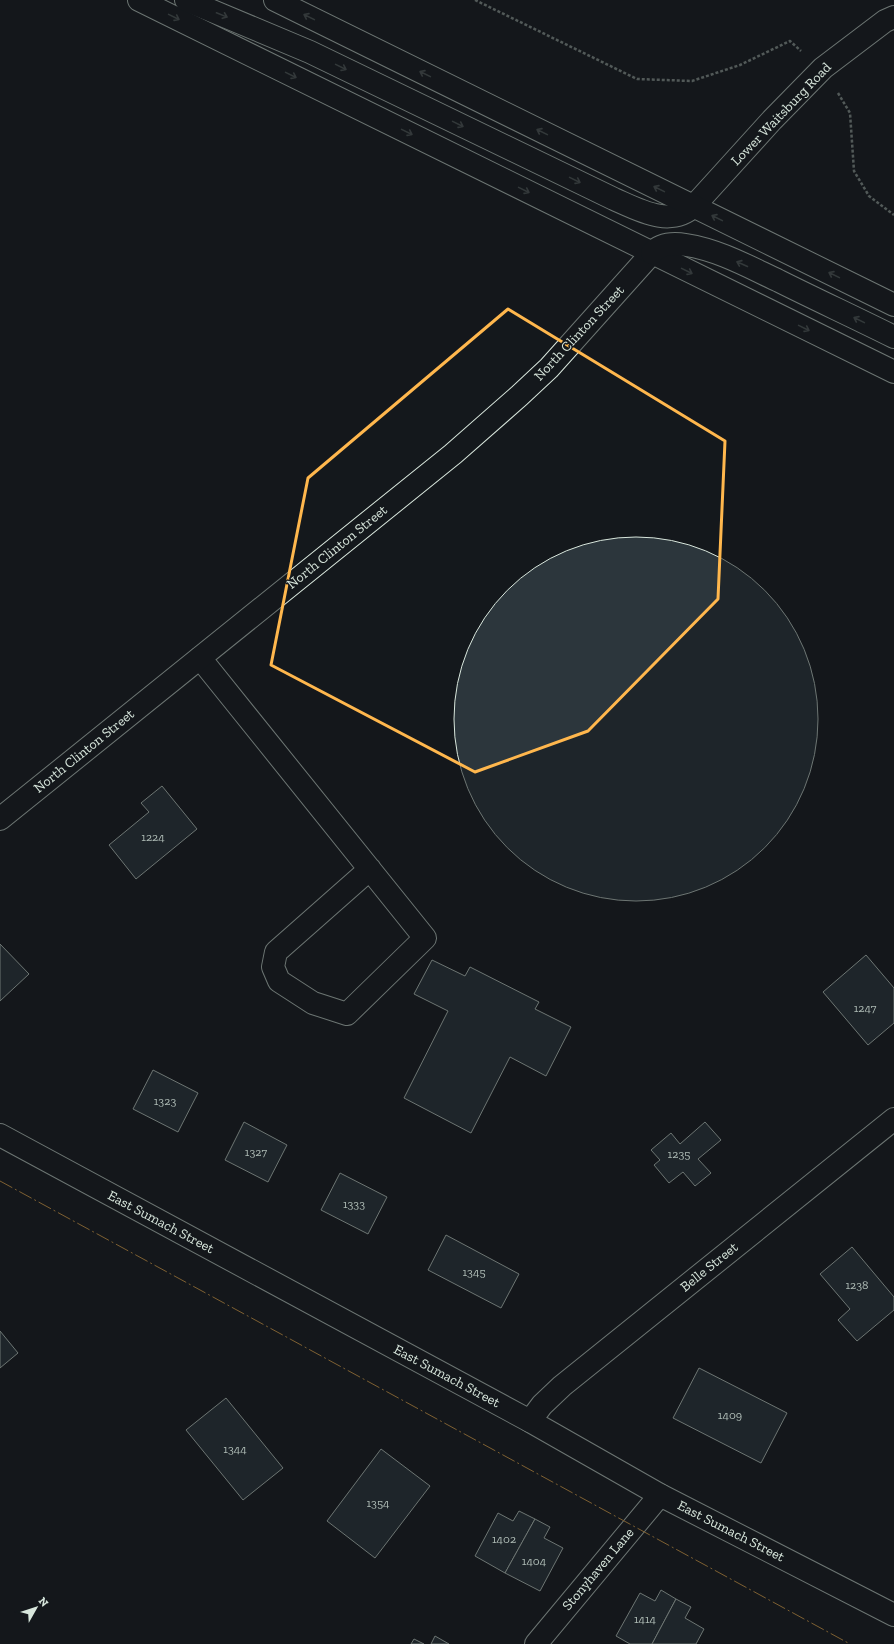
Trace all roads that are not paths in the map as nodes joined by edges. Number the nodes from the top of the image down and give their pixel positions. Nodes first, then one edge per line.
1 (139, 0) edge
2 (186, 0) edge
3 (275, 0) edge
4 (891, 24) edge
5 (694, 206) junction
6 (652, 254) junction
7 (894, 305) edge
8 (894, 337) edge
9 (894, 372) edge
10 (200, 658) junction
11 (0, 819) edge
12 (370, 869) junction
13 (894, 1119) edge
14 (0, 1136) edge
15 (530, 1421) junction
16 (660, 1495) junction
17 (894, 1615) edge
18 (536, 1644) edge

1 -> 6 main road
2 -> 5 main road
5 -> 3 main road
4 - 5 main road, Lower Waitsburg Road
7 -> 5 main road
8 -> 6 main road, North Clinton Street
6 -> 9 main road
6 - 10 main road, North Clinton Street
10 - 11 main road, North Clinton Street
10 - 12 main road
12 - 12 main road
13 - 15 main road, Belle Street
14 - 15 main road, East Sumach Street
15 - 16 main road, East Sumach Street
16 - 17 main road, East Sumach Street
16 - 18 main road, Stonyhaven Lane

